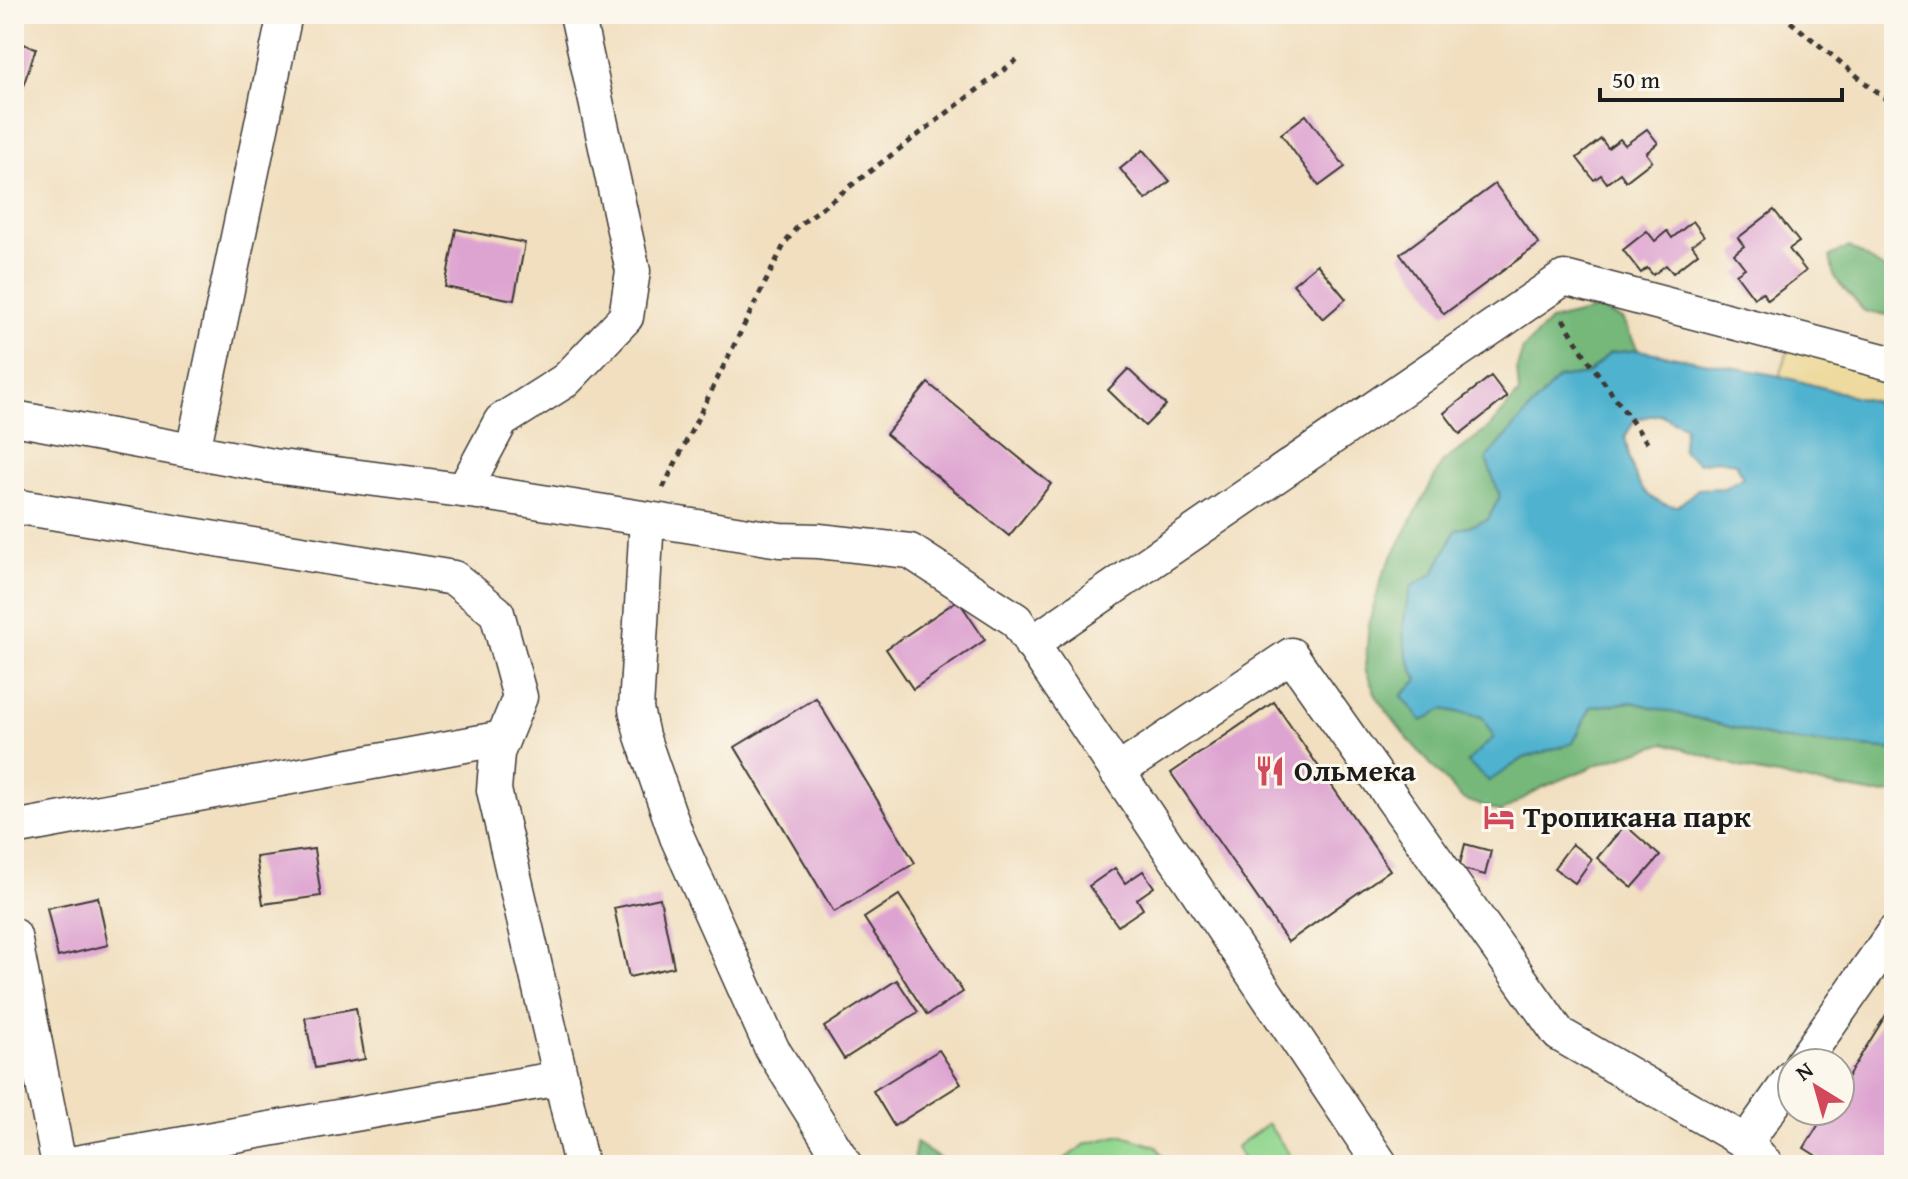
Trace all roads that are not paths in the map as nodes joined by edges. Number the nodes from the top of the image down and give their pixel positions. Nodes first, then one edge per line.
1 (285, 14) edge
2 (577, 14) edge
3 (1894, 364) edge
4 (14, 418) edge
5 (193, 451) junction
6 (464, 490) junction
7 (14, 506) edge
8 (647, 519) junction
9 (1031, 644) junction
10 (503, 738) junction
11 (1117, 772) junction
12 (14, 828) edge
13 (1894, 932) edge
14 (14, 936) edge
15 (1813, 1047) edge
16 (561, 1078) junction
17 (1776, 1111) edge
18 (1756, 1153) edge
19 (61, 1165) edge
20 (581, 1165) edge
21 (845, 1165) edge
22 (1381, 1165) edge

1 - 5 street
2 - 6 street
3 - 9 street
4 - 5 street
5 - 6 street
6 - 8 street
7 - 10 street
8 - 9 street
8 - 21 street
9 - 11 street
10 - 12 street
10 - 16 street
11 - 18 street
11 - 22 street
13 - 15 street
14 - 19 street
16 - 19 street
16 - 20 street
17 - 18 street

